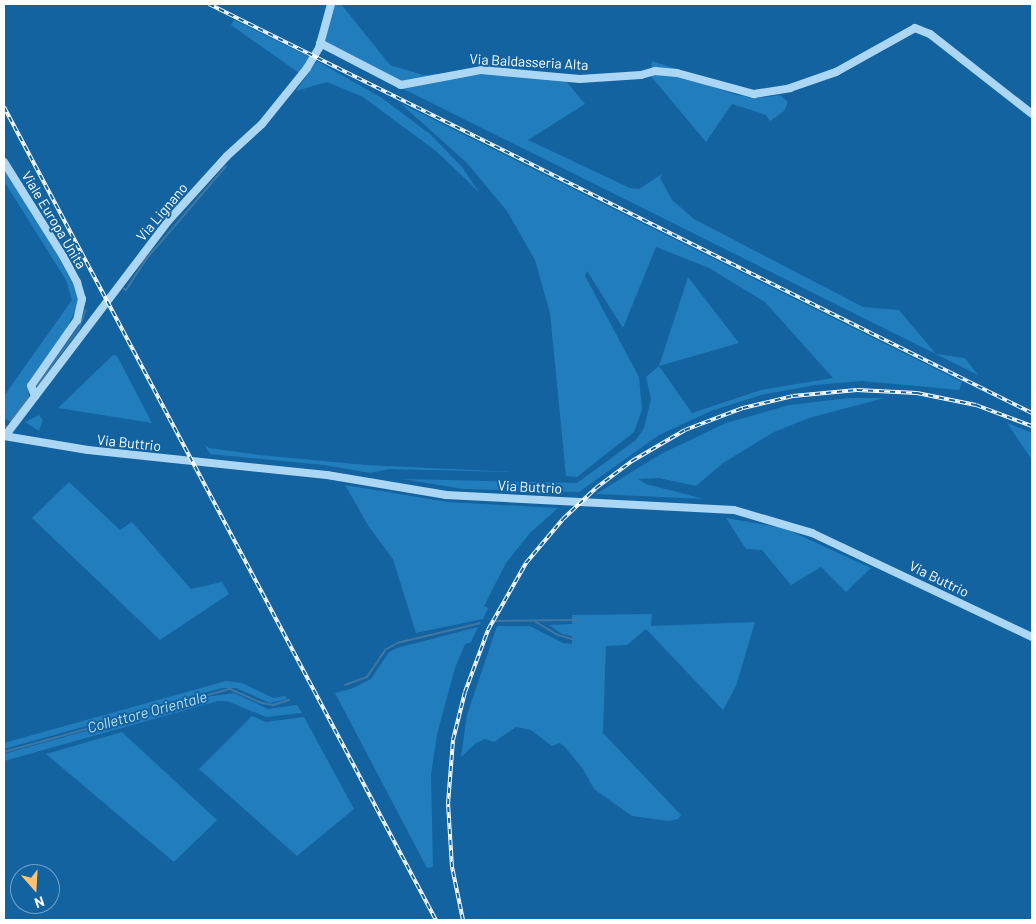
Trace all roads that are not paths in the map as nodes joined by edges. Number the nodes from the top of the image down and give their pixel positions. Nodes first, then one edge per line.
1 (331, 4) edge
2 (320, 43) junction
3 (1032, 114) edge
4 (4, 162) edge
5 (35, 396) junction
6 (4, 436) edge
7 (1032, 637) edge

1 - 2 street, Via Lignano
2 - 3 street, Via Baldasseria Alta
2 - 5 street, Via Lignano
4 - 5 street, Viale Europa Unita
5 - 6 street, Via Lignano
6 - 7 street, Via Buttrio

